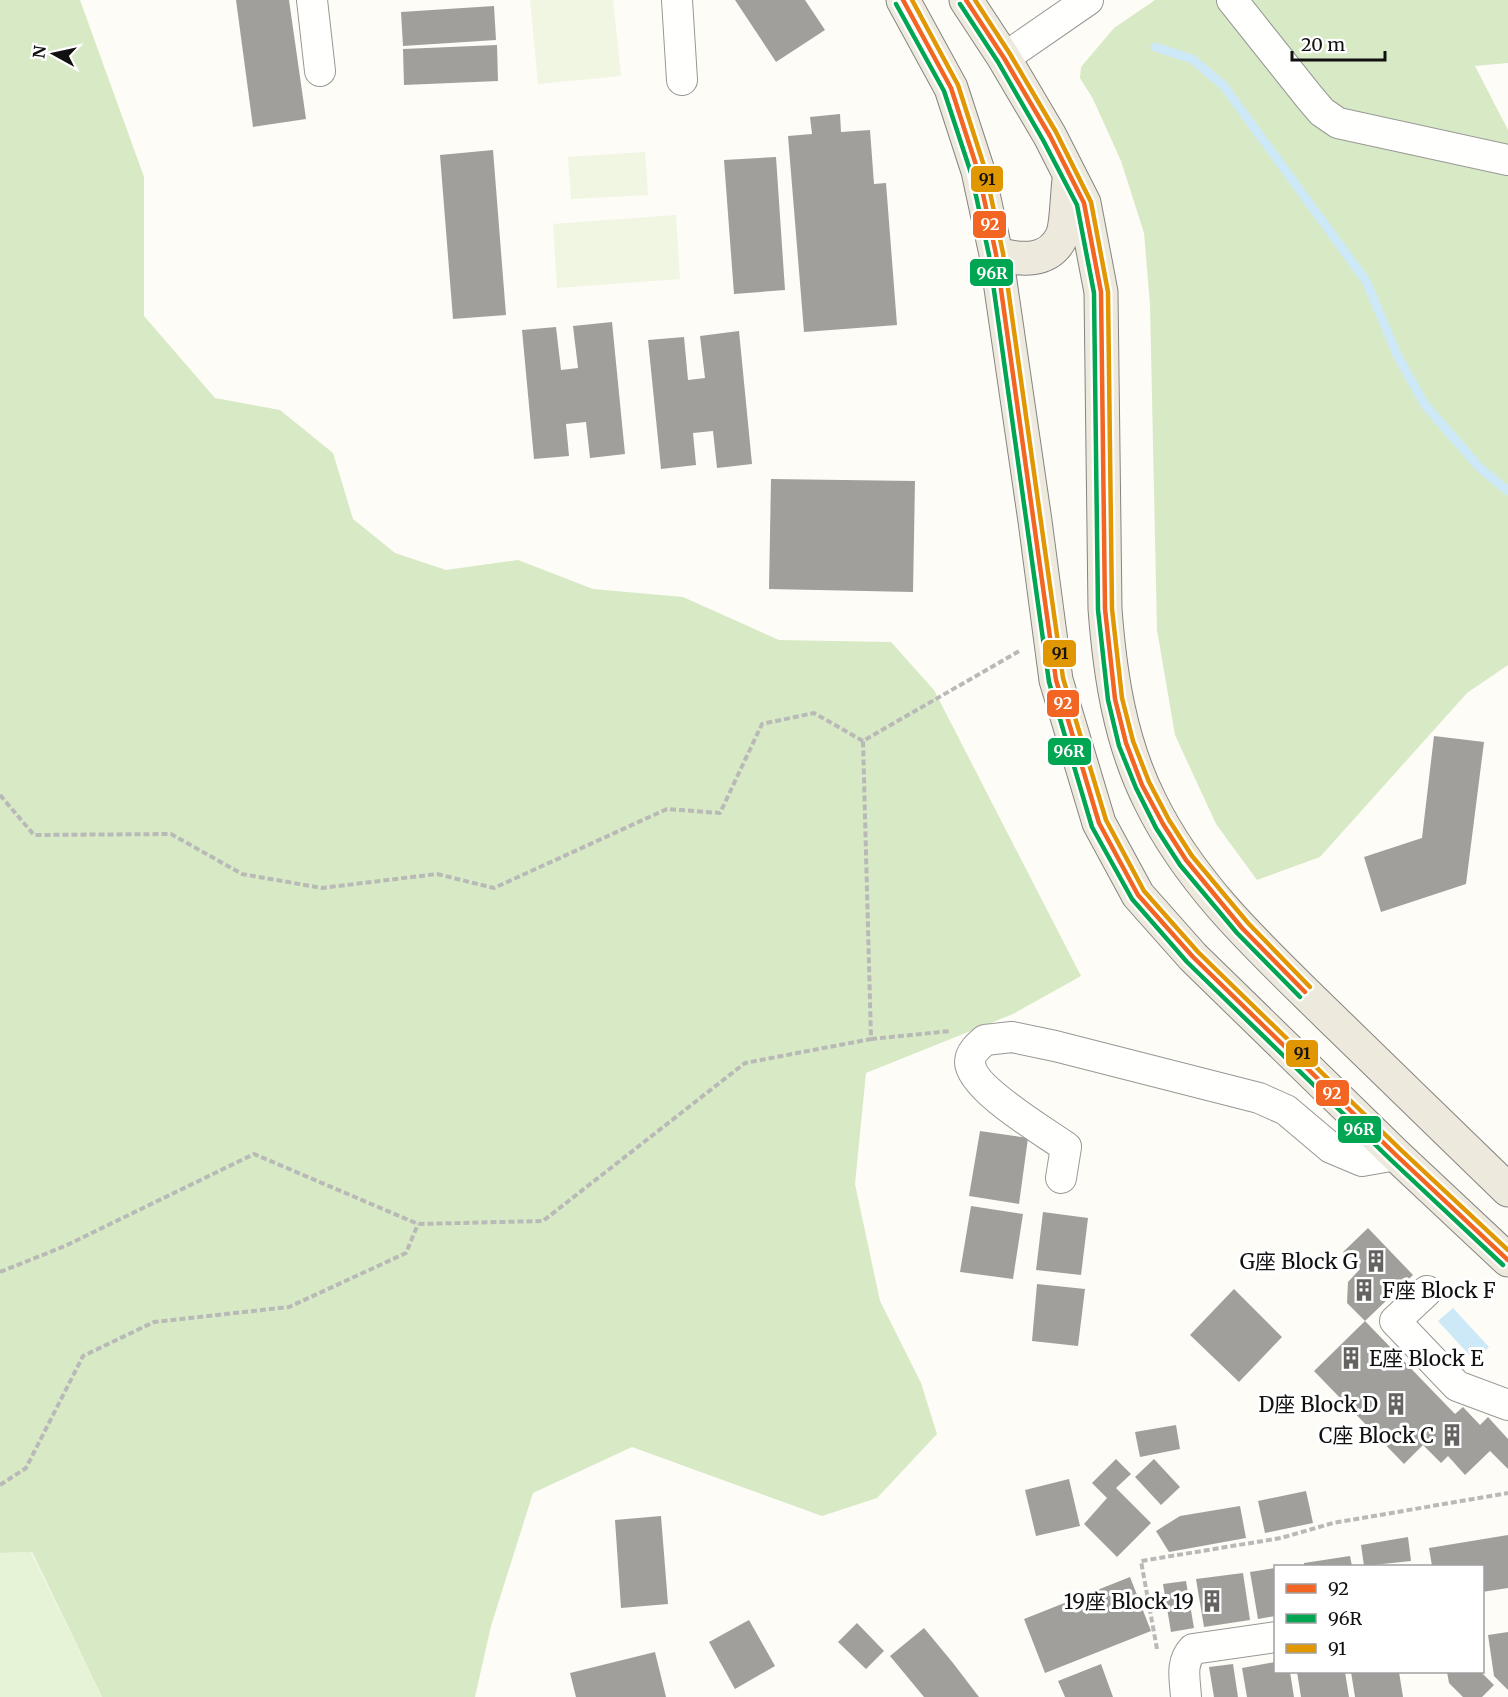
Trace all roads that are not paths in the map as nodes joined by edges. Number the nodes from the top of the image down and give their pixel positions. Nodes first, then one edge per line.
1 (312, 0) edge
2 (676, 0) edge
3 (903, 0) edge
4 (966, 0) edge
5 (1088, 0) edge
6 (1232, 0) edge
7 (1004, 58) junction
8 (320, 71) dead end
9 (682, 80) dead end
10 (1508, 160) edge
11 (1070, 173) junction
12 (996, 254) junction
13 (1396, 1155) junction
14 (1061, 1178) dead end
15 (1508, 1190) edge
16 (1508, 1260) edge
17 (1426, 1291) dead end
18 (1508, 1405) edge
19 (1274, 1637) edge
20 (1186, 1697) edge

1 - 8 street
2 - 9 street
3 - 12 main road
4 - 7 main road
5 - 7 street
6 - 10 street
7 - 11 main road
11 - 12 main road
11 - 15 main road
12 - 13 main road
13 - 14 street
13 - 16 main road
17 - 18 street
19 - 20 street

